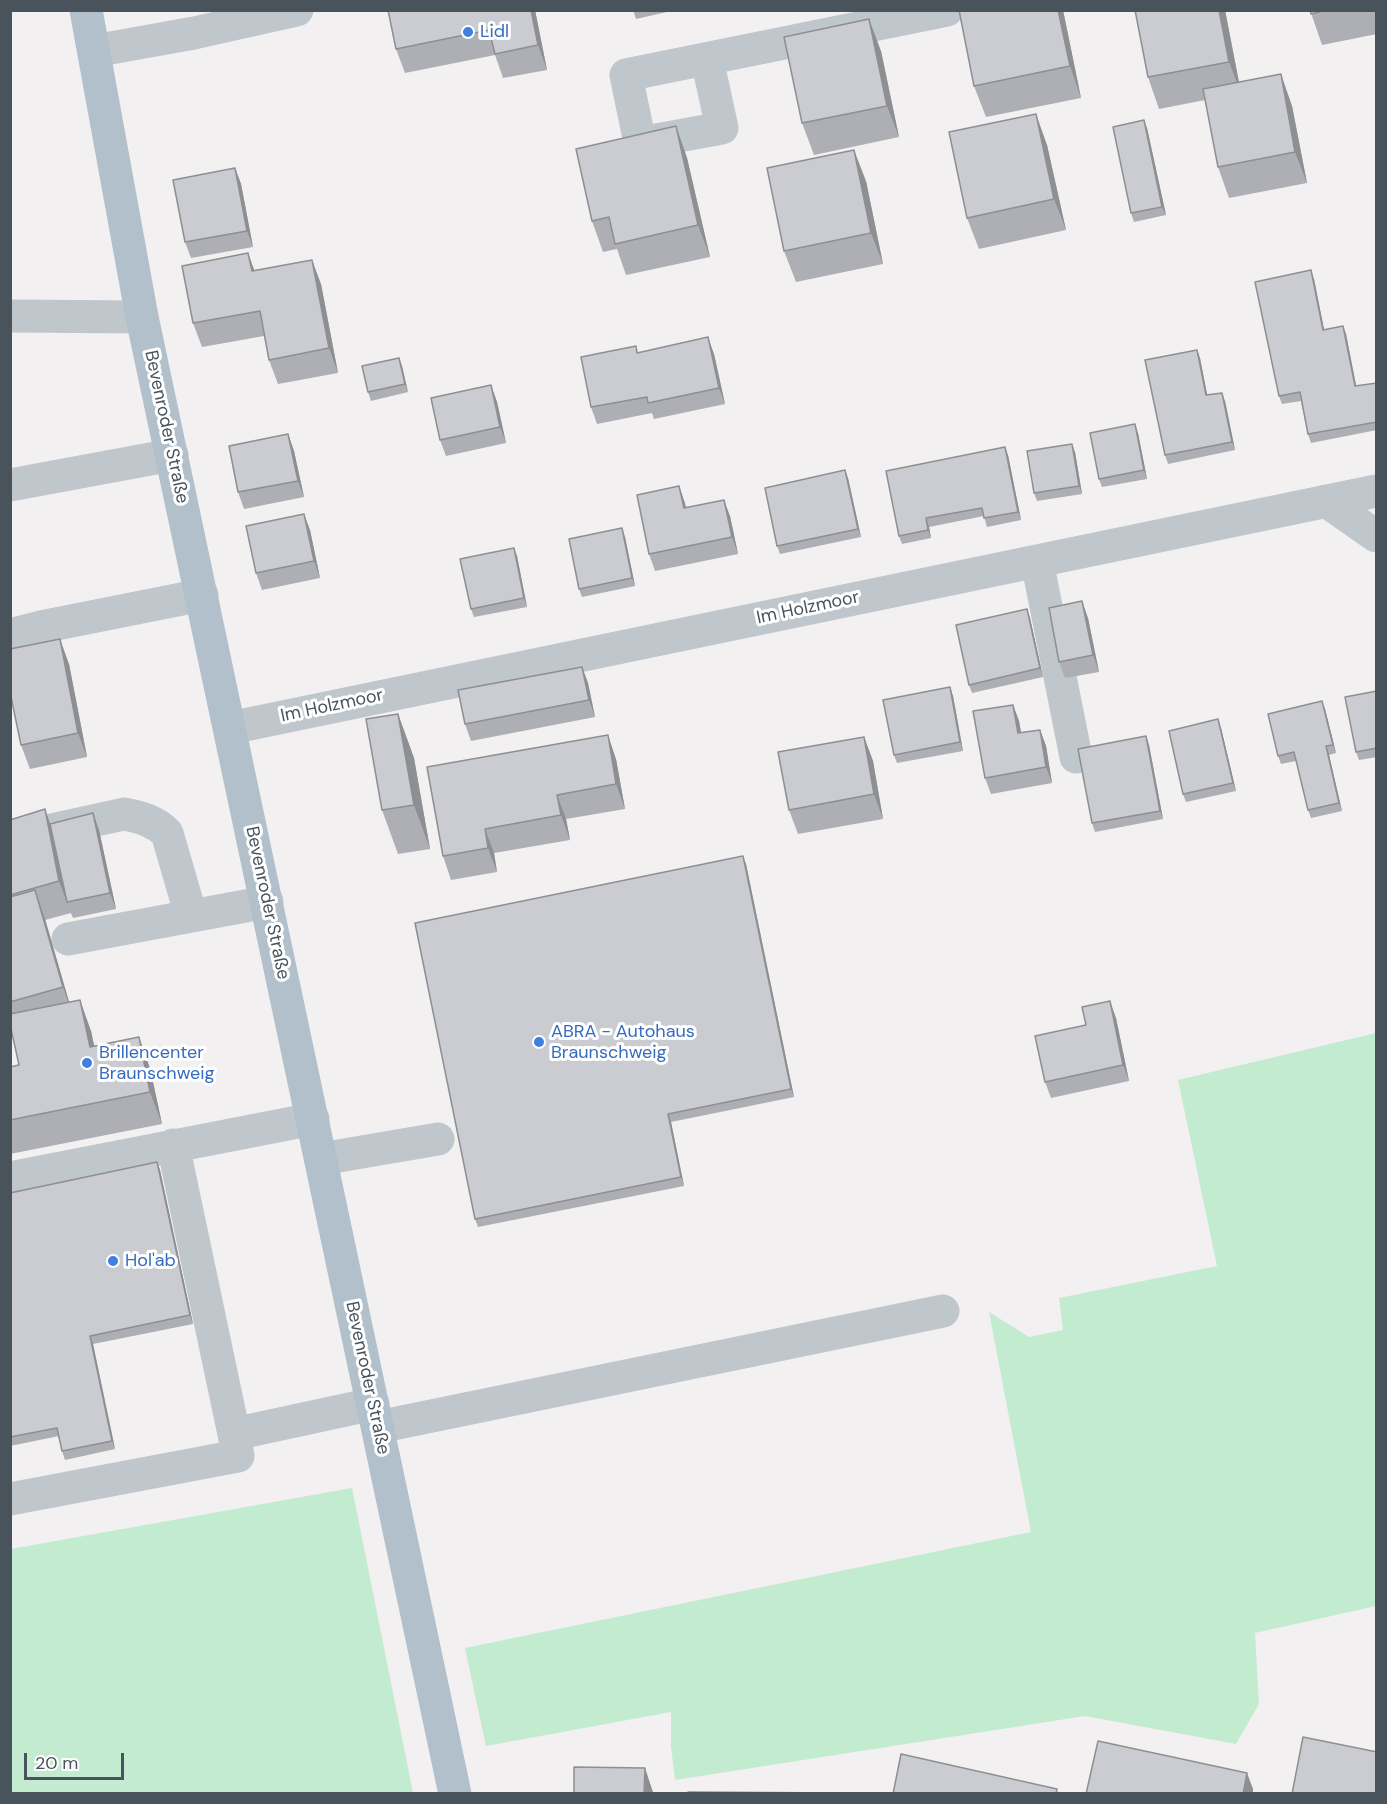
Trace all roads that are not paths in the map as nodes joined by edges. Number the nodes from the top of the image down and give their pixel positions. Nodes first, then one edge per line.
1 (86, 10) edge
2 (297, 10) edge
3 (947, 10) edge
4 (191, 22) edge
5 (94, 51) junction
6 (707, 59) dead end
7 (10, 316) edge
8 (142, 318) junction
9 (172, 455) junction
10 (10, 484) edge
11 (1377, 491) edge
12 (1326, 501) junction
13 (1377, 536) edge
14 (1037, 561) junction
15 (202, 595) junction
16 (10, 635) edge
17 (230, 728) junction
18 (1076, 757) edge
19 (10, 839) edge
20 (267, 902) junction
21 (190, 916) junction
22 (68, 939) dead end
23 (313, 1119) junction
24 (438, 1138) dead end
25 (173, 1145) junction
26 (321, 1159) junction
27 (10, 1178) edge
28 (943, 1311) dead end
29 (375, 1415) junction
30 (234, 1434) junction
31 (10, 1498) edge
32 (455, 1794) edge

1 - 5 main road, Bevenroder Straße
2 - 4 street
3 - 6 street
4 - 5 street
5 - 8 main road, Bevenroder Straße
7 - 8 street
8 - 9 main road, Bevenroder Straße
9 - 10 street
9 - 15 main road, Bevenroder Straße
11 - 12 street, Im Holzmoor
12 - 13 street
12 - 14 street, Im Holzmoor
14 - 17 street, Im Holzmoor
14 - 18 street
15 - 16 street
15 - 17 main road, Bevenroder Straße
17 - 20 main road, Bevenroder Straße
19 - 21 street
20 - 21 street
20 - 23 main road, Bevenroder Straße
21 - 22 street
23 - 25 street
23 - 26 main road, Bevenroder Straße
24 - 26 street
25 - 27 street
25 - 30 street
26 - 29 main road, Bevenroder Straße
28 - 29 street
29 - 30 street
29 - 32 main road, Bevenroder Straße
30 - 31 street

